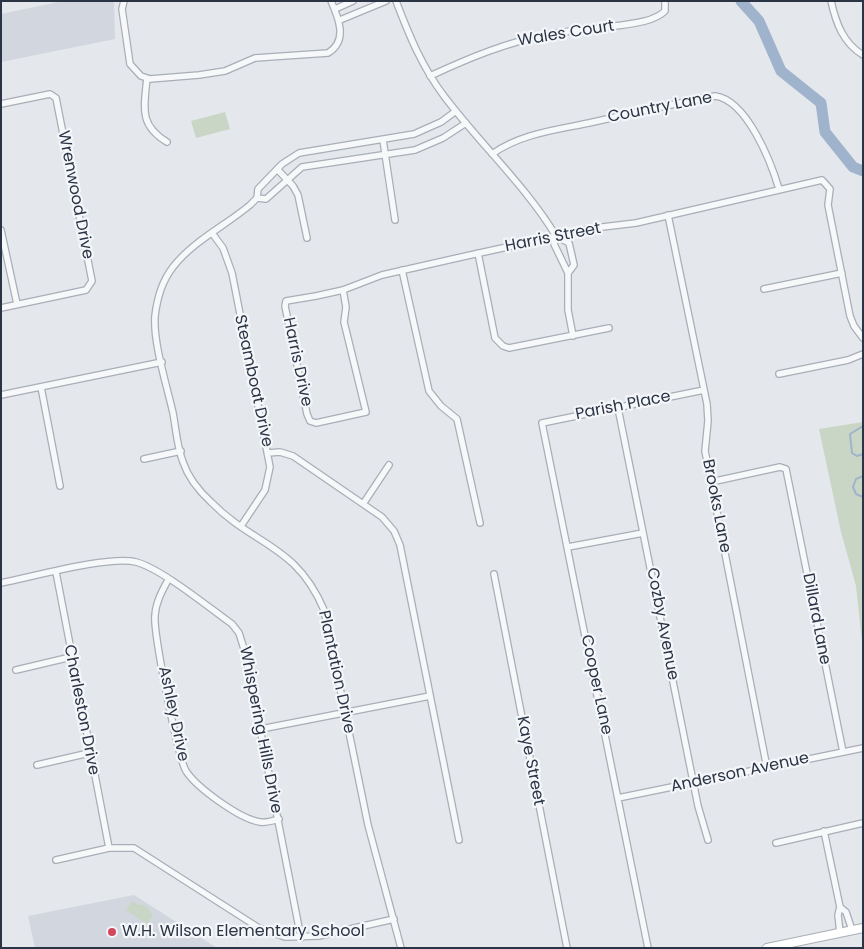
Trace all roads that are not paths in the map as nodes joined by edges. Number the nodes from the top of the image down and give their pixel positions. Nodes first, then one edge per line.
1 (124, 1) edge
2 (332, 1) edge
3 (353, 1) edge
4 (386, 1) edge
5 (396, 1) edge
6 (665, 1) edge
7 (831, 1) edge
8 (335, 9) junction
9 (340, 20) junction
10 (863, 55) edge
11 (430, 76) junction
12 (144, 77) junction
13 (1, 104) edge
14 (456, 111) junction
15 (466, 122) junction
16 (382, 140) junction
17 (166, 142) dead end
18 (384, 154) junction
19 (492, 154) junction
20 (277, 169) junction
21 (287, 179) junction
22 (779, 189) junction
23 (257, 198) junction
24 (668, 215) junction
25 (395, 220) dead end
26 (1, 230) edge
27 (212, 233) junction
28 (556, 236) junction
29 (307, 238) dead end
30 (478, 253) junction
31 (402, 270) junction
32 (568, 273) junction
33 (842, 274) junction
34 (764, 289) dead end
35 (343, 290) junction
36 (286, 301) joint
37 (17, 304) junction
38 (1, 308) edge
39 (609, 328) dead end
40 (573, 336) junction
41 (863, 338) edge
42 (863, 354) edge
43 (162, 362) junction
44 (780, 374) dead end
45 (41, 387) junction
46 (704, 390) junction
47 (1, 395) edge
48 (618, 408) junction
49 (542, 423) joint
50 (181, 451) junction
51 (268, 453) junction
52 (144, 459) dead end
53 (389, 465) dead end
54 (711, 482) junction
55 (60, 486) dead end
56 (363, 504) junction
57 (480, 523) dead end
58 (241, 526) junction
59 (643, 533) junction
60 (568, 547) junction
61 (56, 572) junction
62 (494, 574) dead end
63 (168, 580) junction
64 (1, 583) edge
65 (71, 657) junction
66 (16, 670) dead end
67 (430, 696) junction
68 (345, 712) junction
69 (261, 729) junction
70 (863, 748) edge
71 (843, 752) junction
72 (89, 754) junction
73 (37, 765) dead end
74 (767, 768) junction
75 (693, 784) junction
76 (618, 798) junction
77 (278, 819) junction
78 (863, 823) edge
79 (824, 831) junction
80 (459, 840) dead end
81 (708, 840) dead end
82 (776, 843) dead end
83 (109, 848) junction
84 (56, 860) dead end
85 (840, 907) junction
86 (394, 919) junction
87 (863, 928) edge
88 (852, 930) junction
89 (840, 933) junction
90 (301, 938) junction
91 (402, 948) edge
92 (567, 948) edge
93 (648, 948) edge
94 (768, 948) edge

1 - 12 street
2 - 8 street
3 - 8 street
4 - 9 street
5 - 11 street
6 - 11 street, Wales Court
7 - 10 street
8 - 9 street
9 - 12 street
11 - 14 street
12 - 17 street
13 - 37 street, Wrenwood Drive
14 - 15 street
14 - 16 street, Plantation Drive
15 - 18 street, Plantation Drive
15 - 19 street
16 - 18 street
16 - 20 street, Plantation Drive
18 - 21 street, Plantation Drive
18 - 25 street
19 - 22 street, Country Lane
19 - 28 street
20 - 21 street
20 - 23 street, Plantation Drive
21 - 23 street, Plantation Drive
21 - 29 street
22 - 24 street, Harris Street
22 - 33 street, Harris Street
23 - 27 street, Plantation Drive
24 - 28 street, Harris Street
24 - 46 street, Brooks Lane
26 - 37 street
27 - 43 street, Plantation Drive
27 - 51 street, Steamboat Drive
28 - 30 street, Harris Street
28 - 32 street
28 - 32 street
30 - 31 street, Harris Street
30 - 40 street
31 - 35 street, Harris Street
31 - 57 street
32 - 40 street
33 - 34 street
33 - 41 street
35 - 36 street, Harris Street
35 - 36 street, Harris Drive
37 - 38 street
39 - 40 street
42 - 44 street
43 - 45 street
43 - 50 street, Plantation Drive
45 - 47 street
45 - 55 street
46 - 48 street, Parish Place
46 - 54 street, Brooks Lane
48 - 49 street, Parish Place
48 - 59 street, Cozby Avenue
49 - 60 street, Cooper Lane
50 - 52 street
50 - 58 street, Plantation Drive
51 - 56 street
51 - 58 street, Steamboat Drive
53 - 56 street
54 - 71 street, Dillard Lane
54 - 74 street, Brooks Lane
56 - 67 street
58 - 68 street, Plantation Drive
59 - 60 street
59 - 75 street, Cozby Avenue
60 - 76 street, Cooper Lane
61 - 63 street, Whispering Hills Drive
61 - 64 street, Whispering Hills Drive
61 - 65 street, Charleston Drive
62 - 92 street, Kaye Street
63 - 69 street, Whispering Hills Drive
63 - 77 street, Ashley Drive
65 - 66 street
65 - 72 street, Charleston Drive
67 - 68 street
67 - 80 street
68 - 69 street
68 - 86 street, Plantation Drive
69 - 77 street, Whispering Hills Drive
70 - 71 street, Anderson Avenue
71 - 74 street, Anderson Avenue
72 - 73 street
72 - 83 street, Charleston Drive
74 - 75 street, Anderson Avenue
75 - 76 street, Anderson Avenue
75 - 81 street, Cozby Avenue
76 - 93 street, Cooper Lane
77 - 90 street, Whispering Hills Drive
78 - 79 street
79 - 82 street
79 - 85 street
83 - 84 street
83 - 90 street
85 - 88 street
85 - 89 street
86 - 90 street
86 - 91 street, Plantation Drive
87 - 88 street
88 - 89 street
89 - 94 street

